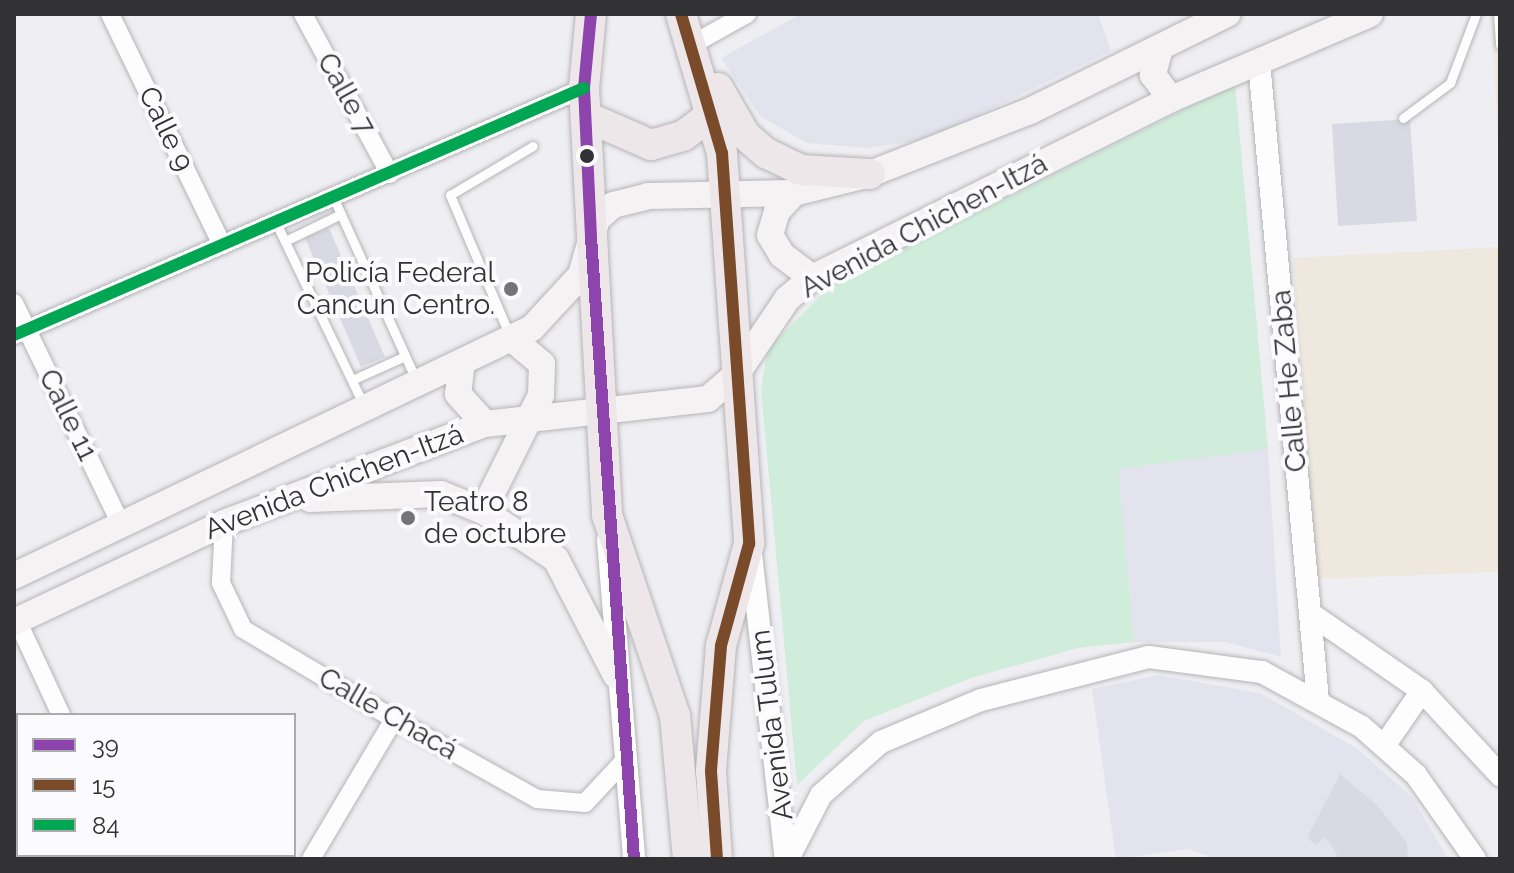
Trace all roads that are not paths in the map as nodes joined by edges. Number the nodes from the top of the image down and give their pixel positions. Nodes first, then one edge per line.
1 (110, 14) edge
2 (303, 14) edge
3 (591, 14) edge
4 (681, 14) edge
5 (747, 14) edge
6 (1227, 14) edge
7 (1370, 14) edge
8 (1476, 14) edge
9 (1498, 14) edge
10 (1342, 21) edge
11 (693, 44) junction
12 (1500, 45) edge
13 (1160, 48) junction
14 (1259, 62) junction
15 (1171, 99) junction
16 (585, 102) junction
17 (715, 112) junction
18 (1403, 118) dead end
19 (533, 146) dead end
20 (390, 174) junction
21 (870, 174) junction
22 (794, 193) junction
23 (723, 199) junction
24 (337, 207) junction
25 (281, 233) junction
26 (591, 237) junction
27 (222, 245) junction
28 (812, 278) junction
29 (14, 303) edge
30 (20, 332) edge
31 (511, 338) junction
32 (405, 356) junction
33 (462, 362) junction
34 (736, 375) junction
35 (352, 380) junction
36 (417, 383) junction
37 (366, 408) junction
38 (604, 408) junction
39 (531, 414) junction
40 (485, 424) junction
41 (287, 500) junction
42 (483, 511) junction
43 (607, 515) junction
44 (224, 523) junction
45 (122, 526) junction
46 (749, 544) junction
47 (14, 576) edge
48 (1311, 614) junction
49 (16, 621) edge
50 (616, 675) junction
51 (1422, 691) junction
52 (1318, 701) junction
53 (60, 713) edge
54 (394, 719) junction
55 (1384, 746) junction
56 (625, 760) junction
57 (1500, 775) edge
58 (311, 859) edge
59 (634, 859) edge
60 (688, 859) edge
61 (717, 859) edge
62 (787, 859) edge
63 (1475, 859) edge

1 - 27 street, Calle 9
2 - 20 street, Calle 7
3 - 16 main road
4 - 11 main road, Avenida Tulum
5 - 11 street
6 - 13 main road, Avenida Chichen-Itzá
7 - 10 main road, Avenida Chichen-Itzá
8 - 18 lane
9 - 12 lane
10 - 14 main road, Avenida Chichen-Itzá
11 - 17 main road, Avenida Tulum
11 - 21 main road
13 - 15 main road
13 - 21 main road, Avenida Chichen-Itzá
14 - 15 main road, Avenida Chichen-Itzá
14 - 48 street, Calle He Zaba
15 - 28 main road, Avenida Chichen-Itzá
16 - 17 main road
16 - 20 street
16 - 26 main road
17 - 23 main road, Avenida Tulum
19 - 31 lane
20 - 24 street
21 - 22 main road, Avenida Chichen-Itzá
22 - 23 main road, Avenida Chichen-Itzá
22 - 28 main road
23 - 26 main road, Avenida Chichen-Itzá
23 - 34 main road, Avenida Tulum
24 - 25 street
24 - 32 lane
25 - 27 street
25 - 35 lane
26 - 31 main road, Avenida Chichen-Itzá
26 - 38 main road
27 - 30 street
28 - 34 main road, Avenida Chichen-Itzá
29 - 30 street, Calle 11
30 - 45 street, Calle 11
31 - 33 main road, Avenida Chichen-Itzá
31 - 39 main road
32 - 35 lane
32 - 36 lane
33 - 36 main road, Avenida Chichen-Itzá
33 - 40 main road
34 - 38 main road, Avenida Chichen-Itzá
34 - 46 main road, Avenida Tulum
35 - 37 lane
36 - 37 main road, Avenida Chichen-Itzá
37 - 45 main road, Avenida Chichen-Itzá
38 - 39 main road, Avenida Chichen-Itzá
38 - 43 main road
39 - 40 main road, Avenida Chichen-Itzá
39 - 42 main road
40 - 41 main road, Avenida Chichen-Itzá
41 - 42 main road
41 - 44 main road, Avenida Chichen-Itzá
42 - 50 main road
43 - 50 street
43 - 60 main road
44 - 49 main road, Avenida Chichen-Itzá
44 - 54 street, Calle Chacá
45 - 47 main road, Avenida Chichen-Itzá
46 - 61 main road, Avenida Tulum
46 - 62 street, Avenida Tulum
48 - 51 street
48 - 52 street, Calle He Zaba
49 - 53 street
50 - 56 street
51 - 55 street
51 - 57 street
52 - 55 street
52 - 62 street
54 - 56 street, Calle Chacá
54 - 58 street
55 - 63 street
56 - 59 street

